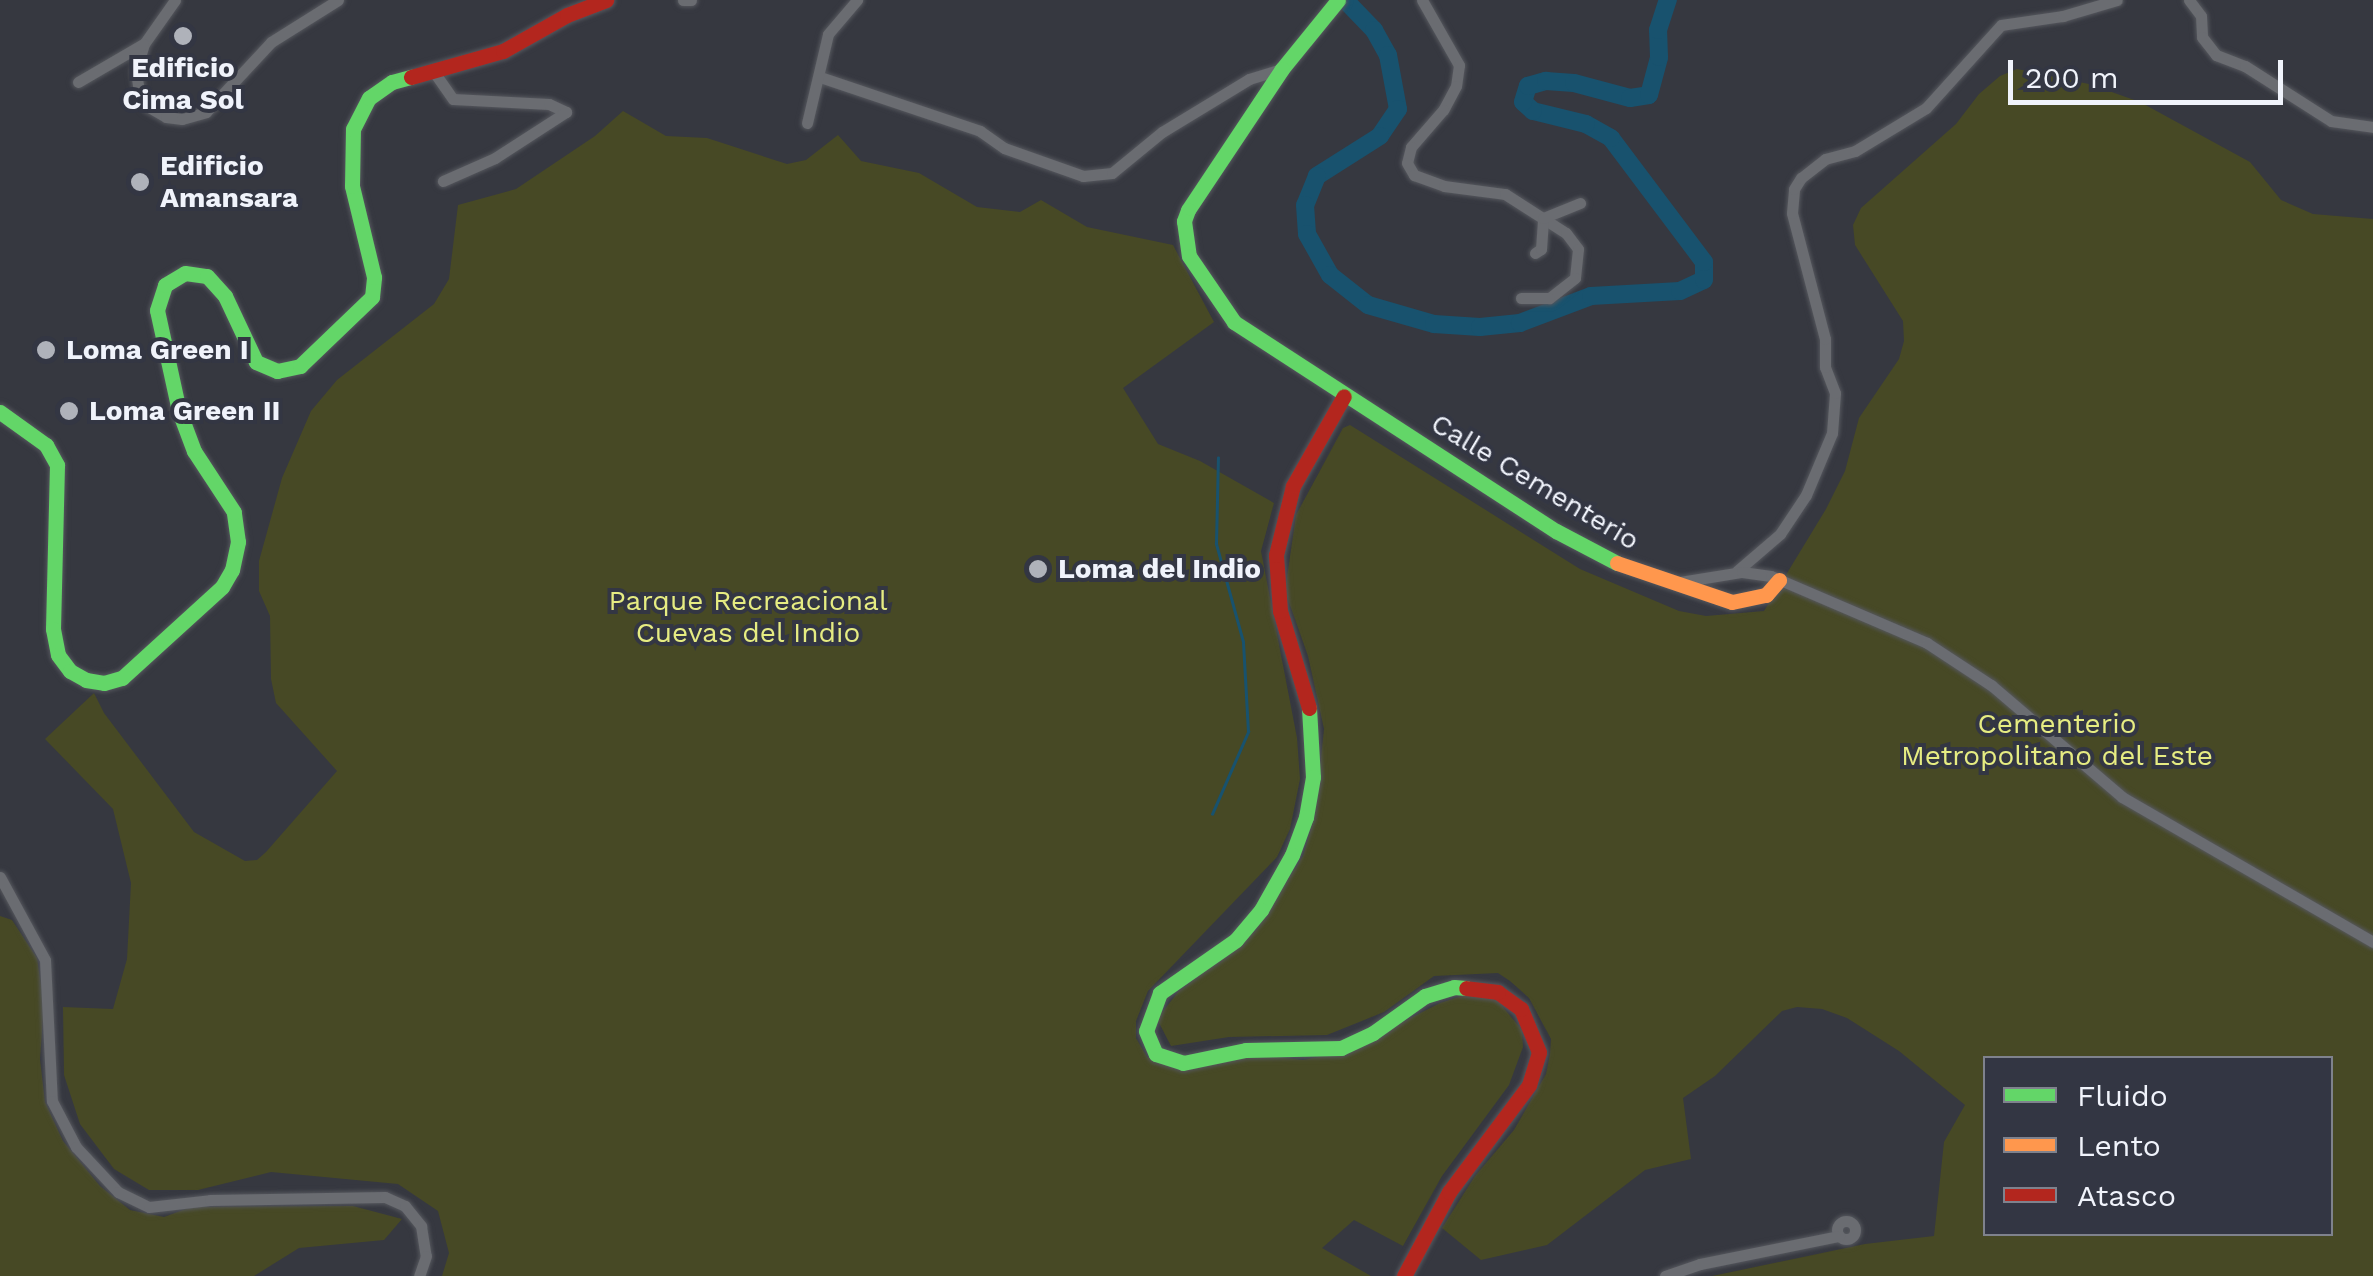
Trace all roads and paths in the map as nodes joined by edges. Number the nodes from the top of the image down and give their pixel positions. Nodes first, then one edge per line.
1 (175, 0) edge
2 (338, 0) edge
3 (606, 0) edge
4 (682, 0) edge
5 (691, 0) edge
6 (856, 0) edge
7 (1422, 0) edge
8 (2117, 0) edge
9 (2189, 0) edge
10 (1333, 5) edge
11 (144, 44) junction
12 (1282, 69) junction
13 (434, 72) junction
14 (820, 76) junction
15 (78, 82) dead end
16 (807, 123) dead end
17 (2373, 127) edge
18 (443, 181) dead end
19 (1580, 203) dead end
20 (1543, 218) junction
21 (1535, 253) dead end
22 (1521, 298) dead end
23 (1344, 396) junction
24 (0, 412) edge
25 (1739, 573) junction
26 (1779, 580) junction
27 (1667, 583) junction
28 (1743, 602) junction
29 (0, 877) edge
30 (2373, 942) edge
31 (1839, 1236) dead end
32 (418, 1276) edge
33 (1404, 1276) edge
34 (1665, 1276) edge

1 - 11 street
2 - 11 street
3 - 13 street
4 - 5 street
6 - 14 street
7 - 20 street
8 - 25 street
9 - 17 street
10 - 12 street, Calle Cementerio
11 - 15 street
12 - 14 street
12 - 23 street, Calle Cementerio
13 - 18 street
13 - 24 street
14 - 16 street
19 - 20 street
20 - 21 street
20 - 22 street
23 - 27 street, Calle Cementerio
23 - 33 street
25 - 26 street
25 - 27 street
25 - 28 street
26 - 28 street
26 - 30 street
27 - 28 street, Calle Cementerio
29 - 32 street
31 - 34 street

